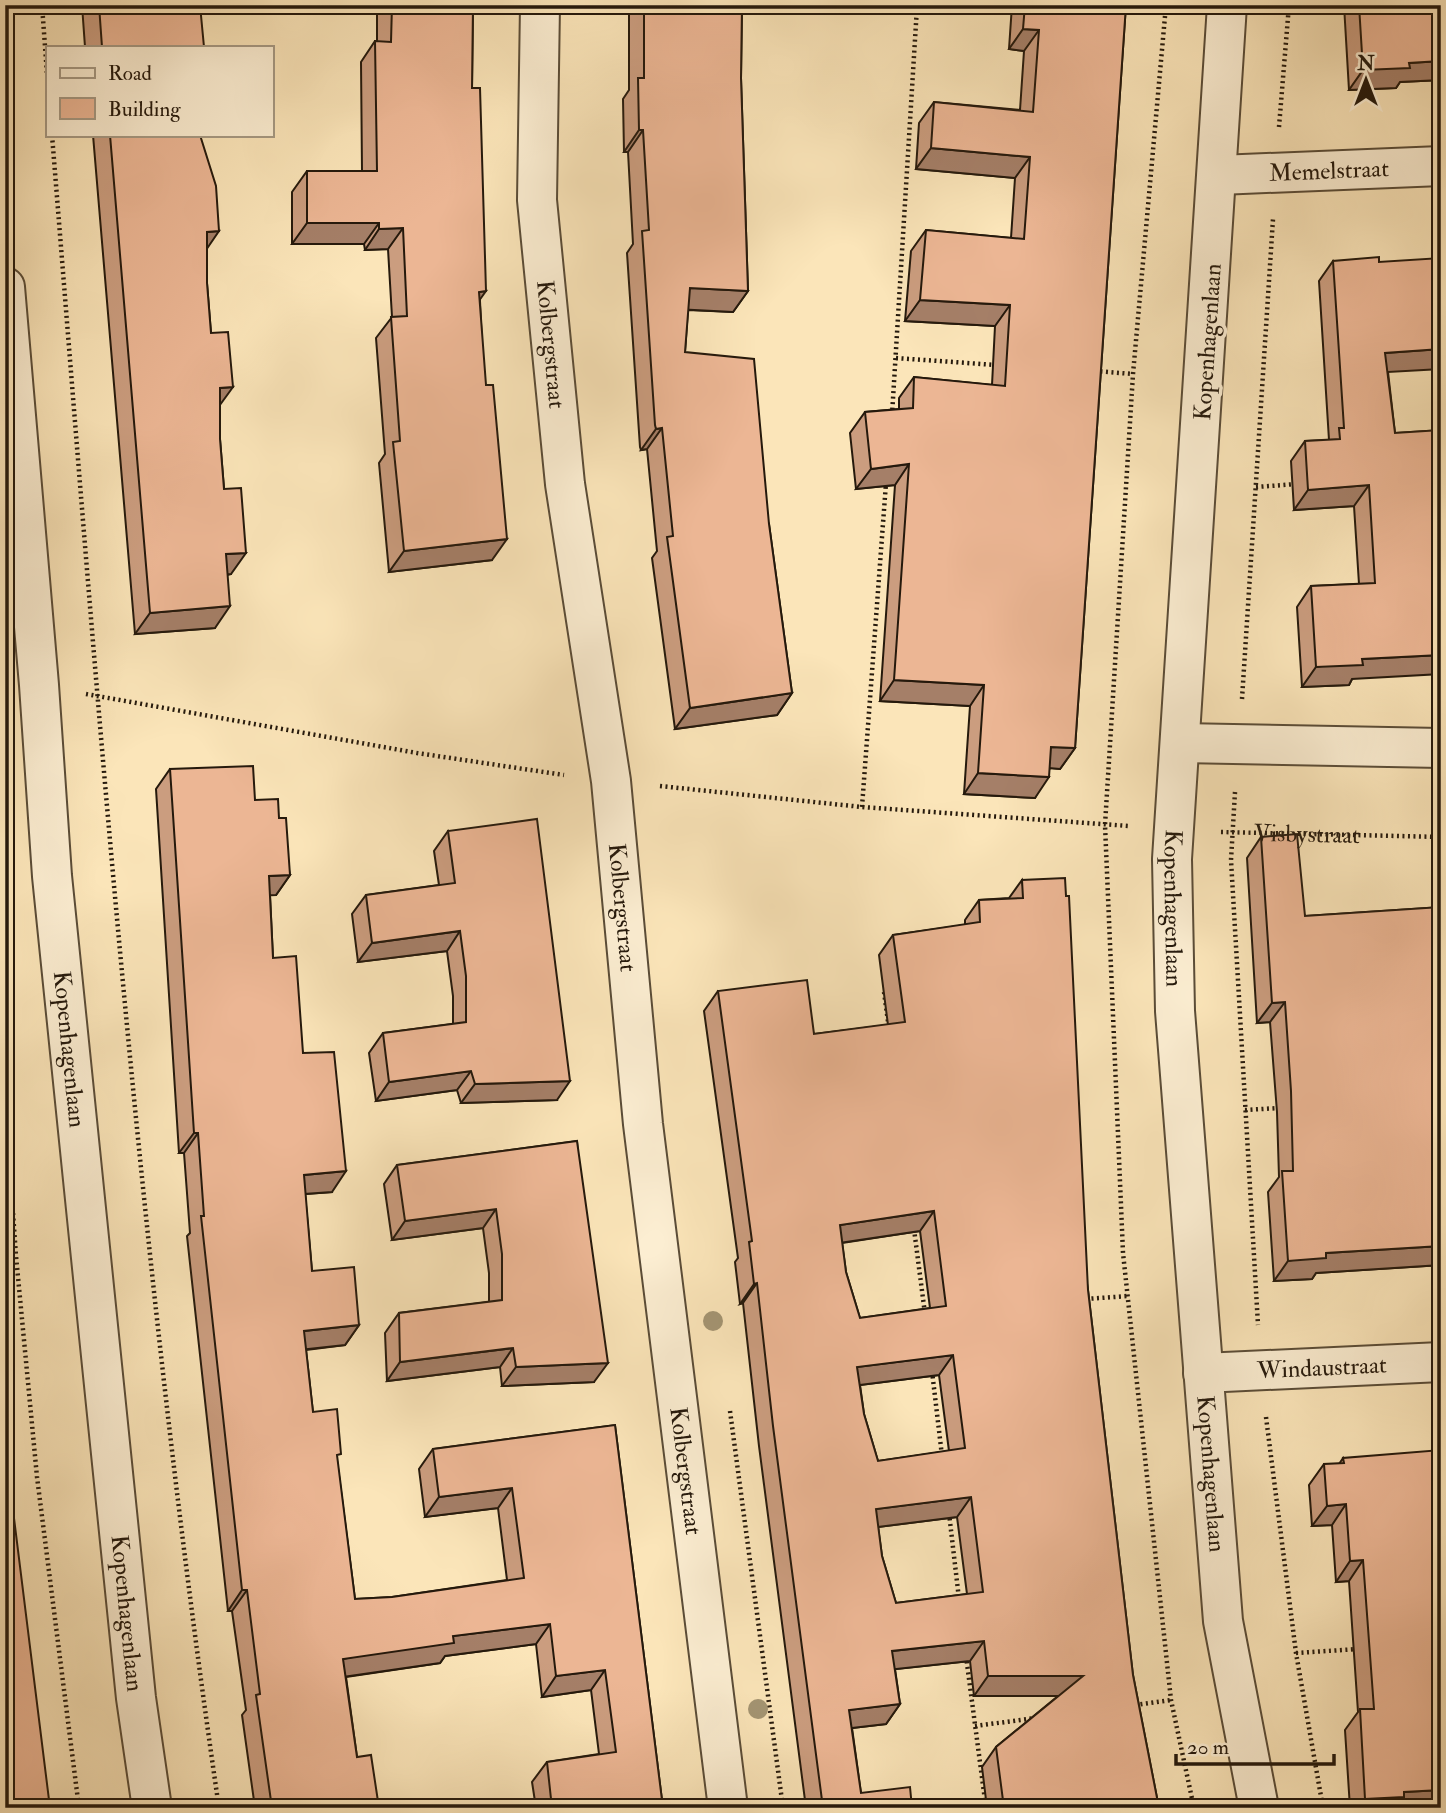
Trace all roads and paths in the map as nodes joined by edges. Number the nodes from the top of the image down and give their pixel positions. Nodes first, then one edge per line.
1 (42, 5) edge
2 (540, 5) edge
3 (1227, 5) edge
4 (1289, 5) edge
5 (917, 7) edge
6 (46, 60) edge
7 (52, 136) edge
8 (1441, 166) edge
9 (1276, 173) junction
10 (1219, 174) junction
11 (5, 287) edge
12 (896, 358) junction
13 (1007, 366) edge
14 (1091, 371) edge
15 (1133, 374) dead end
16 (891, 426) edge
17 (887, 481) edge
18 (1309, 484) edge
19 (1256, 487) junction
20 (1181, 743) junction
21 (1239, 746) junction
22 (1441, 748) edge
23 (862, 807) dead end
24 (1173, 828) junction
25 (1231, 832) junction
26 (1441, 837) edge
27 (884, 992) dead end
28 (889, 1034) edge
29 (5, 1098) edge
30 (1287, 1107) dead end
31 (1245, 1110) junction
32 (914, 1226) edge
33 (1128, 1296) dead end
34 (1074, 1299) edge
35 (924, 1308) junction
36 (938, 1308) edge
37 (926, 1322) edge
38 (931, 1362) edge
39 (1441, 1362) edge
40 (1261, 1371) junction
41 (1203, 1373) junction
42 (944, 1470) edge
43 (948, 1510) edge
44 (960, 1605) edge
45 (965, 1645) edge
46 (1362, 1649) dead end
47 (1296, 1653) junction
48 (1171, 1700) dead end
49 (1132, 1705) edge
50 (1040, 1717) edge
51 (975, 1726) junction
52 (79, 1808) edge
53 (152, 1808) edge
54 (219, 1808) edge
55 (728, 1808) edge
56 (986, 1808) edge
57 (1258, 1808) edge
58 (1324, 1808) edge

1 - 6 path
2 - 55 street, Kolbergstraat
3 - 10 street, Kopenhagenlaan
4 - 9 path
5 - 12 path
7 - 54 path
8 - 9 street, Memelstraat
9 - 10 street, Memelstraat
9 - 19 path
10 - 20 street, Kopenhagenlaan
11 - 53 street, Kopenhagenlaan
12 - 13 path
12 - 16 path
14 - 15 path
17 - 23 path
18 - 19 path
19 - 21 path
20 - 21 street
20 - 24 street, Kopenhagenlaan
21 - 22 street
21 - 25 path
24 - 25 path, Visbystraat
24 - 41 street, Kopenhagenlaan
25 - 26 path, Visbystraat
25 - 31 path
27 - 28 path
29 - 52 path
30 - 31 path
31 - 40 path
32 - 35 path
33 - 34 path
35 - 36 path
35 - 37 path
38 - 42 path
39 - 40 street, Windaustraat
40 - 41 street, Windaustraat
40 - 47 path
41 - 57 street, Kopenhagenlaan
43 - 44 path
45 - 51 path
46 - 47 path
47 - 58 path
48 - 49 path
50 - 51 path
51 - 56 path

